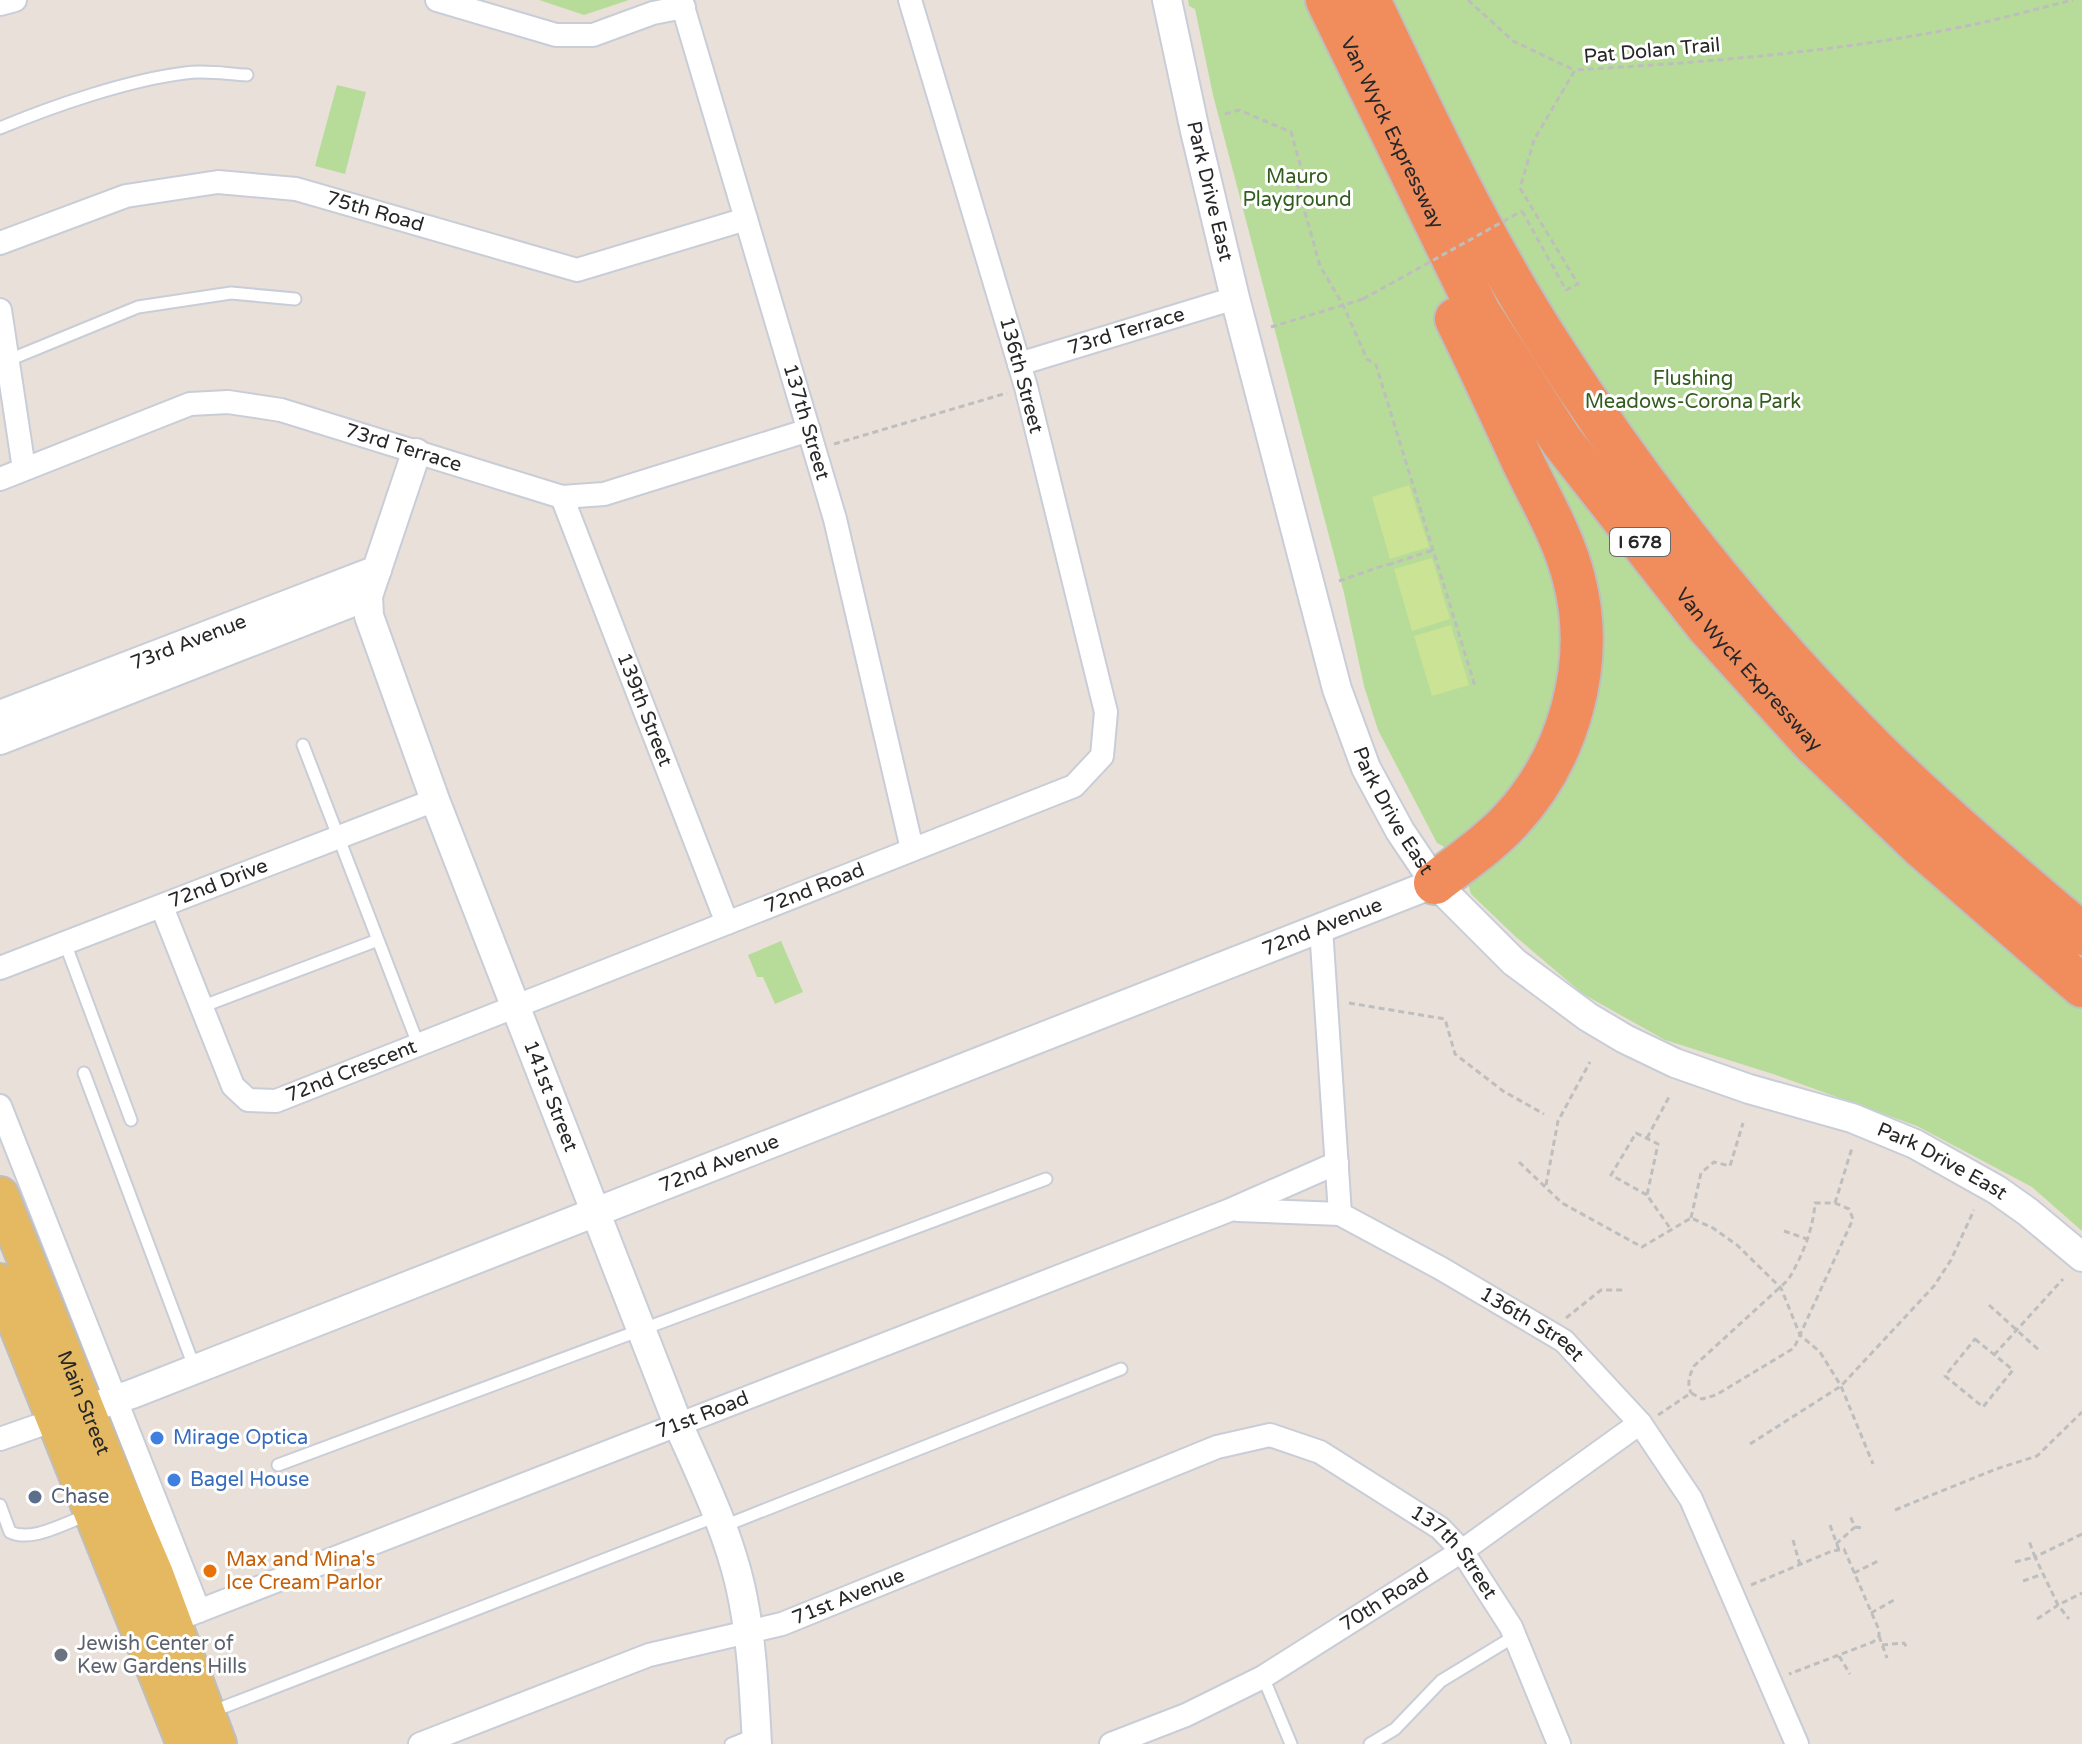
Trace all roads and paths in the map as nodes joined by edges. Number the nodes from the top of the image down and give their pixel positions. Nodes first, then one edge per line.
1 (15, 0) edge
2 (437, 0) edge
3 (910, 0) edge
4 (1167, 0) edge
5 (1304, 0) edge
6 (1327, 0) edge
7 (1369, 0) edge
8 (1468, 0) edge
9 (2073, 0) edge
10 (0, 4) edge
11 (682, 4) edge
12 (1575, 70) junction
13 (247, 75) dead end
14 (1225, 114) dead end
15 (0, 128) edge
16 (746, 219) junction
17 (0, 243) edge
18 (1235, 298) junction
19 (295, 299) dead end
20 (1343, 305) junction
21 (0, 310) edge
22 (1271, 327) dead end
23 (4, 362) edge
24 (1019, 364) junction
25 (1007, 393) dead end
26 (809, 430) junction
27 (834, 444) dead end
28 (416, 453) junction
29 (24, 469) junction
30 (0, 479) edge
31 (562, 497) junction
32 (1433, 550) junction
33 (1339, 581) dead end
34 (373, 583) junction
35 (1475, 686) dead end
36 (0, 715) edge
37 (0, 740) edge
38 (303, 745) dead end
39 (1102, 756) joint
40 (435, 800) junction
41 (337, 838) junction
42 (912, 849) junction
43 (1435, 883) junction
44 (162, 907) junction
45 (727, 923) junction
46 (1321, 928) junction
47 (2082, 934) edge
48 (378, 940) junction
49 (65, 943) junction
50 (0, 968) edge
51 (2082, 986) edge
52 (1349, 1003) dead end
53 (515, 1006) junction
54 (201, 1007) junction
55 (418, 1044) junction
56 (1590, 1062) dead end
57 (84, 1073) dead end
58 (1670, 1095) dead end
59 (0, 1106) edge
60 (1544, 1114) dead end
61 (131, 1120) dead end
62 (1743, 1123) dead end
63 (1647, 1138) junction
64 (1852, 1148) dead end
65 (1519, 1162) dead end
66 (1337, 1163) junction
67 (1046, 1179) dead end
68 (1546, 1187) junction
69 (0, 1195) edge
70 (1647, 1195) junction
71 (1835, 1203) junction
72 (1230, 1210) junction
73 (1974, 1210) dead end
74 (596, 1212) junction
75 (1340, 1214) junction
76 (1691, 1218) junction
77 (1672, 1231) junction
78 (1784, 1231) dead end
79 (1807, 1239) junction
80 (2082, 1257) edge
81 (2063, 1279) dead end
82 (0, 1282) edge
83 (1781, 1288) junction
84 (1623, 1290) dead end
85 (1989, 1305) dead end
86 (1564, 1321) dead end
87 (641, 1329) junction
88 (2017, 1330) junction
89 (1800, 1335) junction
90 (2041, 1352) dead end
91 (1994, 1355) junction
92 (195, 1369) junction
93 (1121, 1369) dead end
94 (1841, 1386) junction
95 (1691, 1393) junction
96 (86, 1409) junction
97 (2082, 1412) edge
98 (678, 1424) junction
99 (1642, 1426) junction
100 (1270, 1435) joint
101 (0, 1439) edge
102 (1750, 1444) dead end
103 (1873, 1464) dead end
104 (278, 1465) dead end
105 (0, 1505) edge
106 (1895, 1510) dead end
107 (94, 1513) junction
108 (1850, 1516) dead end
109 (720, 1521) junction
110 (1830, 1525) dead end
111 (1855, 1527) junction
112 (1864, 1528) dead end
113 (2082, 1534) edge
114 (1793, 1540) dead end
115 (2029, 1541) dead end
116 (1836, 1544) junction
117 (1839, 1550) junction
118 (1462, 1551) junction
119 (2035, 1557) junction
120 (1878, 1561) dead end
121 (2015, 1562) dead end
122 (1800, 1565) junction
123 (1854, 1573) junction
124 (2043, 1574) junction
125 (2023, 1581) dead end
126 (1751, 1585) dead end
127 (2082, 1593) edge
128 (1894, 1600) dead end
129 (2058, 1605) junction
130 (1871, 1613) junction
131 (186, 1616) junction
132 (2037, 1619) dead end
133 (2069, 1619) dead end
134 (749, 1632) junction
135 (1515, 1636) junction
136 (1879, 1636) junction
137 (1905, 1636) dead end
138 (1904, 1643) junction
139 (1882, 1645) junction
140 (1908, 1649) dead end
141 (1839, 1656) junction
142 (1887, 1658) dead end
143 (1789, 1674) dead end
144 (1850, 1674) dead end
145 (1263, 1677) junction
146 (212, 1729) edge
147 (748, 1741) edge
148 (185, 1744) edge
149 (420, 1744) edge
150 (1111, 1744) edge
151 (1291, 1744) edge
152 (1370, 1744) edge
153 (1559, 1744) edge
154 (1797, 1744) edge

1 - 10 street
2 - 11 street
3 - 24 street, 136th Street
4 - 18 street, Park Drive East
5 - 43 highway
6 - 51 highway, Van Wyck Expressway / I 678
7 - 47 highway, Van Wyck Expressway / I 678
8 - 12 path
9 - 12 path, Pat Dolan Trail
11 - 16 street, 137th Street
12 - 20 path, Pat Dolan Trail, bridge
13 - 15 lane
14 - 20 path
16 - 17 street, 75th Road
16 - 26 street, 137th Street
18 - 24 street, 73rd Terrace
18 - 43 street, Park Drive East
19 - 23 lane
20 - 22 path
20 - 32 path
21 - 23 street
23 - 29 street
24 - 39 street, 136th Street
25 - 27 path
26 - 31 street, 73rd Terrace
26 - 42 street, 137th Street
28 - 29 street, 73rd Terrace
28 - 31 street, 73rd Terrace
28 - 34 street, 141st Street
29 - 30 street, 73rd Terrace
31 - 45 street, 139th Street
32 - 33 path
32 - 35 path
34 - 36 street, 73rd Avenue
34 - 37 street, 73rd Avenue
34 - 40 street, 141st Street
38 - 41 lane
39 - 42 street, 72nd Road
40 - 41 street, 72nd Drive
40 - 53 street, 141st Street
41 - 44 street, 72nd Drive
41 - 48 lane
42 - 45 street, 72nd Road
43 - 46 street, 72nd Avenue
43 - 80 street, Park Drive East
44 - 49 street, 72nd Drive
44 - 54 street, 72nd Crescent
45 - 53 street, 72nd Road
46 - 66 street
46 - 74 street, 72nd Avenue
48 - 54 lane
48 - 55 lane
49 - 50 street, 72nd Drive
49 - 61 lane
52 - 60 path
53 - 55 street, 72nd Crescent
53 - 74 street, 141st Street
54 - 55 street, 72nd Crescent
56 - 68 path
57 - 92 lane
58 - 63 path
59 - 96 street, Main Street
62 - 76 path
63 - 70 path
63 - 70 path
64 - 71 path
65 - 68 path
66 - 72 street, 71st Road
66 - 75 street
67 - 87 lane
68 - 77 path
69 - 96 main road, Main Street
70 - 77 path
71 - 79 path
71 - 89 path
72 - 75 street, 71st Road
72 - 98 street, 71st Road
73 - 94 path
74 - 87 street, 141st Street
74 - 92 street, 72nd Avenue
75 - 99 street, 136th Street
76 - 77 path
76 - 83 path
78 - 79 path
79 - 83 path
81 - 88 path
82 - 96 main road, Main Street
83 - 89 path
83 - 95 path
84 - 86 path
85 - 88 path
87 - 98 street, 141st Street
87 - 104 lane
88 - 90 path
88 - 91 path
89 - 94 path
89 - 95 path
91 - 91 path
92 - 96 street, 72nd Avenue
93 - 109 lane
94 - 102 path
94 - 103 path
95 - 99 path
96 - 101 street, 72nd Avenue
96 - 107 main road, Main Street
96 - 131 main road, Main Street
97 - 106 path
98 - 109 street, 141st Street
98 - 131 street, 71st Road
99 - 118 street, 70th Road
99 - 154 street, 136th Street
100 - 118 street, 137th Street
100 - 134 street, 71st Avenue
105 - 107 lane
107 - 148 main road, Main Street
108 - 111 path
109 - 134 street, 141st Street
109 - 146 lane
110 - 116 path
111 - 112 path
111 - 116 path
113 - 119 path
114 - 122 path
115 - 119 path
116 - 117 path
117 - 122 path
117 - 123 path
118 - 135 street, 137th Street
118 - 145 street, 70th Road
119 - 121 path
119 - 124 path
120 - 123 path
122 - 126 path
123 - 130 path
124 - 125 path
124 - 129 path
127 - 129 path
128 - 130 path
129 - 132 path
129 - 133 path
130 - 136 path
131 - 146 main road, Main Street
134 - 147 street, 141st Street
134 - 149 street, 71st Avenue
135 - 152 lane
135 - 153 street, 137th Street
136 - 139 path
136 - 141 path
137 - 138 path
138 - 139 path
138 - 140 path
139 - 142 path
141 - 143 path
141 - 144 path
145 - 150 street, 70th Road
145 - 151 lane

